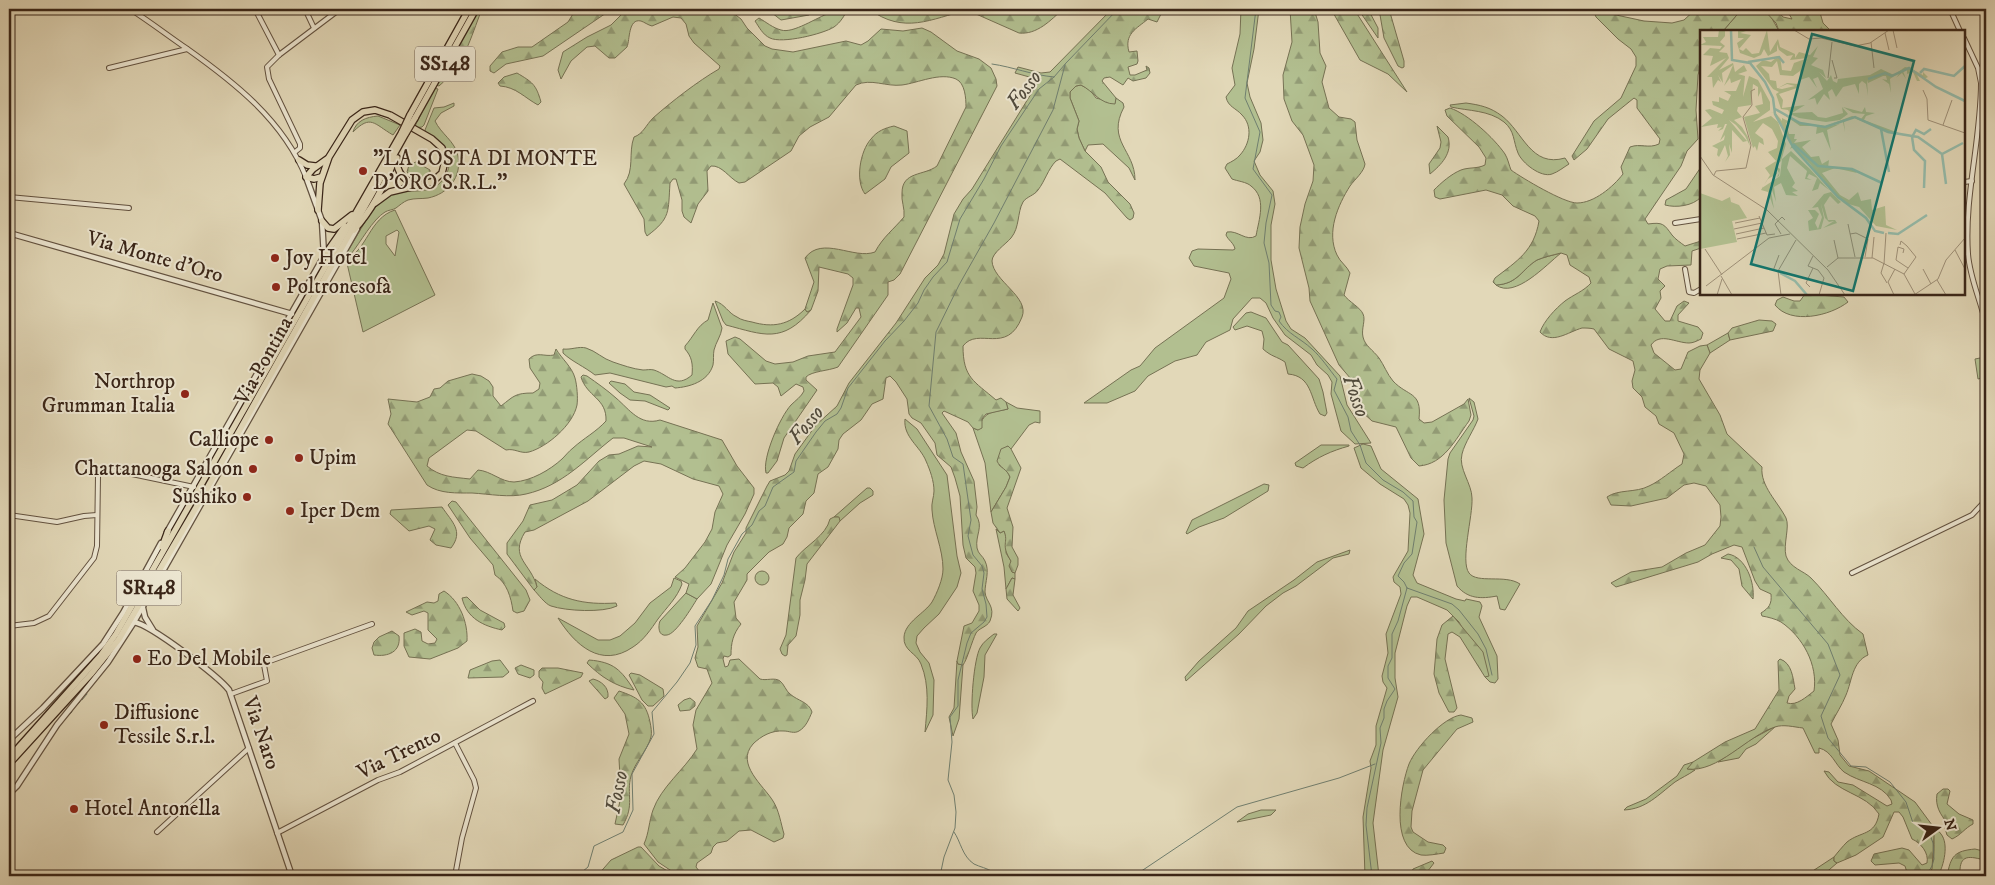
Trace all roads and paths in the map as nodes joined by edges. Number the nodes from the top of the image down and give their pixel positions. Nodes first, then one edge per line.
1 (130, 9) edge
2 (255, 9) edge
3 (305, 9) edge
4 (340, 9) edge
5 (469, 9) edge
6 (476, 9) edge
7 (1950, 9) edge
8 (314, 28) junction
9 (1960, 30) edge
10 (1965, 40) edge
11 (187, 49) junction
12 (279, 55) junction
13 (109, 68) dead end
14 (412, 117) junction
15 (404, 132) junction
16 (295, 152) junction
17 (397, 154) junction
18 (329, 157) junction
19 (299, 160) junction
20 (315, 166) junction
21 (321, 176) junction
22 (306, 177) junction
23 (1972, 181) junction
24 (1965, 182) edge
25 (425, 185) junction
26 (9, 197) edge
27 (374, 203) junction
28 (129, 208) dead end
29 (318, 210) junction
30 (356, 212) junction
31 (365, 218) junction
32 (1700, 219) edge
33 (322, 221) junction
34 (1676, 223) dead end
35 (9, 233) edge
36 (346, 239) junction
37 (324, 256) junction
38 (1685, 269) dead end
39 (1700, 290) edge
40 (292, 314) junction
41 (1986, 325) edge
42 (258, 385) joint
43 (260, 392) joint
44 (194, 487) junction
45 (1986, 500) edge
46 (9, 515) edge
47 (97, 516) junction
48 (168, 531) junction
49 (156, 564) junction
50 (1852, 573) dead end
51 (144, 607) junction
52 (134, 622) junction
53 (372, 624) dead end
54 (9, 626) edge
55 (154, 631) junction
56 (231, 694) junction
57 (533, 701) dead end
58 (9, 740) edge
59 (455, 743) junction
60 (249, 748) junction
61 (9, 758) edge
62 (9, 764) edge
63 (9, 794) edge
64 (157, 832) dead end
65 (277, 833) junction
66 (292, 876) edge
67 (455, 876) edge

1 - 11 street
2 - 12 street
3 - 8 street
4 - 8 street
5 - 14 highway, Via Pontina / SS148
6 - 14 highway, Via Pontina / SS148
7 - 9 street
8 - 12 street
10 - 23 street
11 - 13 street
11 - 16 street
12 - 16 street
14 - 15 highway, Via Pontina / SS148, bridge
15 - 17 highway
15 - 30 highway, Via Pontina / SS148
15 - 36 highway, Via Pontina / SS148
16 - 19 street
17 - 25 highway
17 - 27 highway
18 - 20 highway
18 - 21 highway
18 - 25 highway
19 - 20 highway
19 - 22 street
20 - 22 highway
21 - 22 highway
21 - 29 highway
22 - 29 street
23 - 24 street
23 - 41 street
25 - 27 highway
26 - 28 street
27 - 31 highway
29 - 33 street
30 - 33 highway
30 - 37 highway
30 - 42 highway, Via Pontina / SS148
31 - 36 highway
31 - 51 street, Via Pontina
32 - 34 street
33 - 37 street
35 - 40 street, Via Monte d'Oro
36 - 43 highway, Via Pontina / SS148
37 - 40 street, Via Pontina
38 - 39 street
40 - 44 street, Via Pontina
42 - 49 highway, SR148
43 - 62 highway, SR148
44 - 47 street
44 - 48 street, Via Pontina
45 - 50 street
46 - 47 street
47 - 54 street
48 - 49 highway
48 - 58 street, Via Pontina
49 - 61 highway, SR148
51 - 52 street, Via Pontina
51 - 55 street, Via Naro
52 - 55 street, Via Naro
52 - 63 street, Via Pontina
53 - 56 street
55 - 56 street, Via Naro
56 - 60 street, Via Naro
57 - 59 street, Via Trento
59 - 65 street, Via Trento
59 - 67 street
60 - 64 street
60 - 65 street, Via Naro
65 - 66 street, Via Naro

